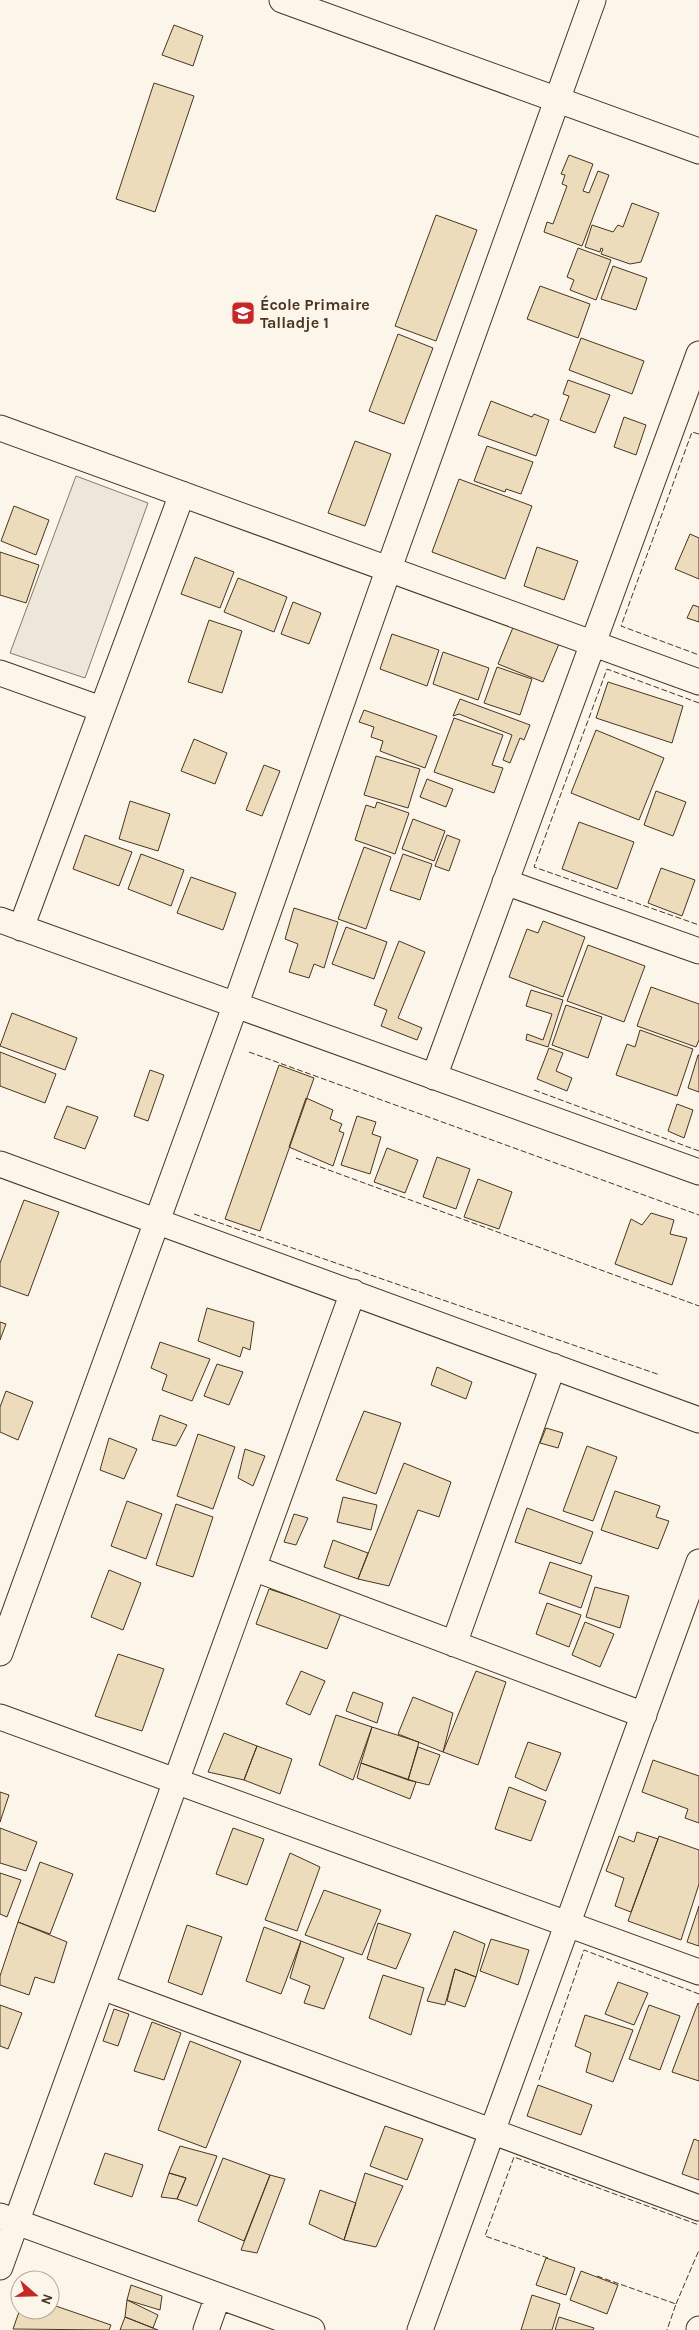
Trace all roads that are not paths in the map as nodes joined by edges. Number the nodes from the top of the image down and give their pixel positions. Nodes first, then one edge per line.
1 (282, 0) edge
2 (593, 0) edge
3 (558, 100) junction
4 (699, 151) edge
5 (699, 354) edge
6 (689, 412) edge
7 (0, 428) edge
8 (182, 494) junction
9 (389, 568) junction
10 (593, 643) junction
11 (0, 673) edge
12 (699, 682) edge
13 (101, 709) junction
14 (505, 882) junction
15 (10, 924) edge
16 (699, 951) edge
17 (235, 1005) junction
18 (434, 1077) junction
19 (0, 1164) edge
20 (699, 1172) edge
21 (157, 1221) junction
22 (353, 1292) junction
23 (553, 1366) junction
24 (699, 1420) edge
25 (699, 1562) edge
26 (253, 1568) junction
27 (454, 1644) junction
28 (0, 1653) edge
29 (644, 1715) junction
30 (0, 1717) edge
31 (176, 1781) junction
32 (568, 1924) junction
33 (699, 1972) edge
34 (102, 1986) junction
35 (492, 2131) junction
36 (699, 2208) edge
37 (8, 2219) edge
38 (0, 2268) edge
39 (218, 2296) junction
40 (206, 2330) edge
41 (312, 2330) edge
42 (420, 2330) edge

1 - 3 street
2 - 3 street
3 - 4 street
3 - 9 street
5 - 6 street
6 - 10 street
7 - 8 street
8 - 9 street
8 - 13 street
9 - 10 street
9 - 17 street
10 - 12 street
10 - 14 street
11 - 13 street
13 - 15 street
14 - 16 street
14 - 18 street
15 - 17 street
17 - 18 street
17 - 21 street
18 - 20 street
19 - 21 street
21 - 22 street
21 - 28 street
22 - 23 street
22 - 26 street
23 - 24 street
23 - 27 street
25 - 29 street
26 - 27 street
26 - 31 street
27 - 29 street
29 - 32 street
30 - 31 street
31 - 32 street
31 - 34 street
32 - 33 street
32 - 35 street
34 - 35 street
34 - 37 street
35 - 36 street
35 - 42 street
37 - 38 street
37 - 39 street
39 - 40 street
39 - 41 street

